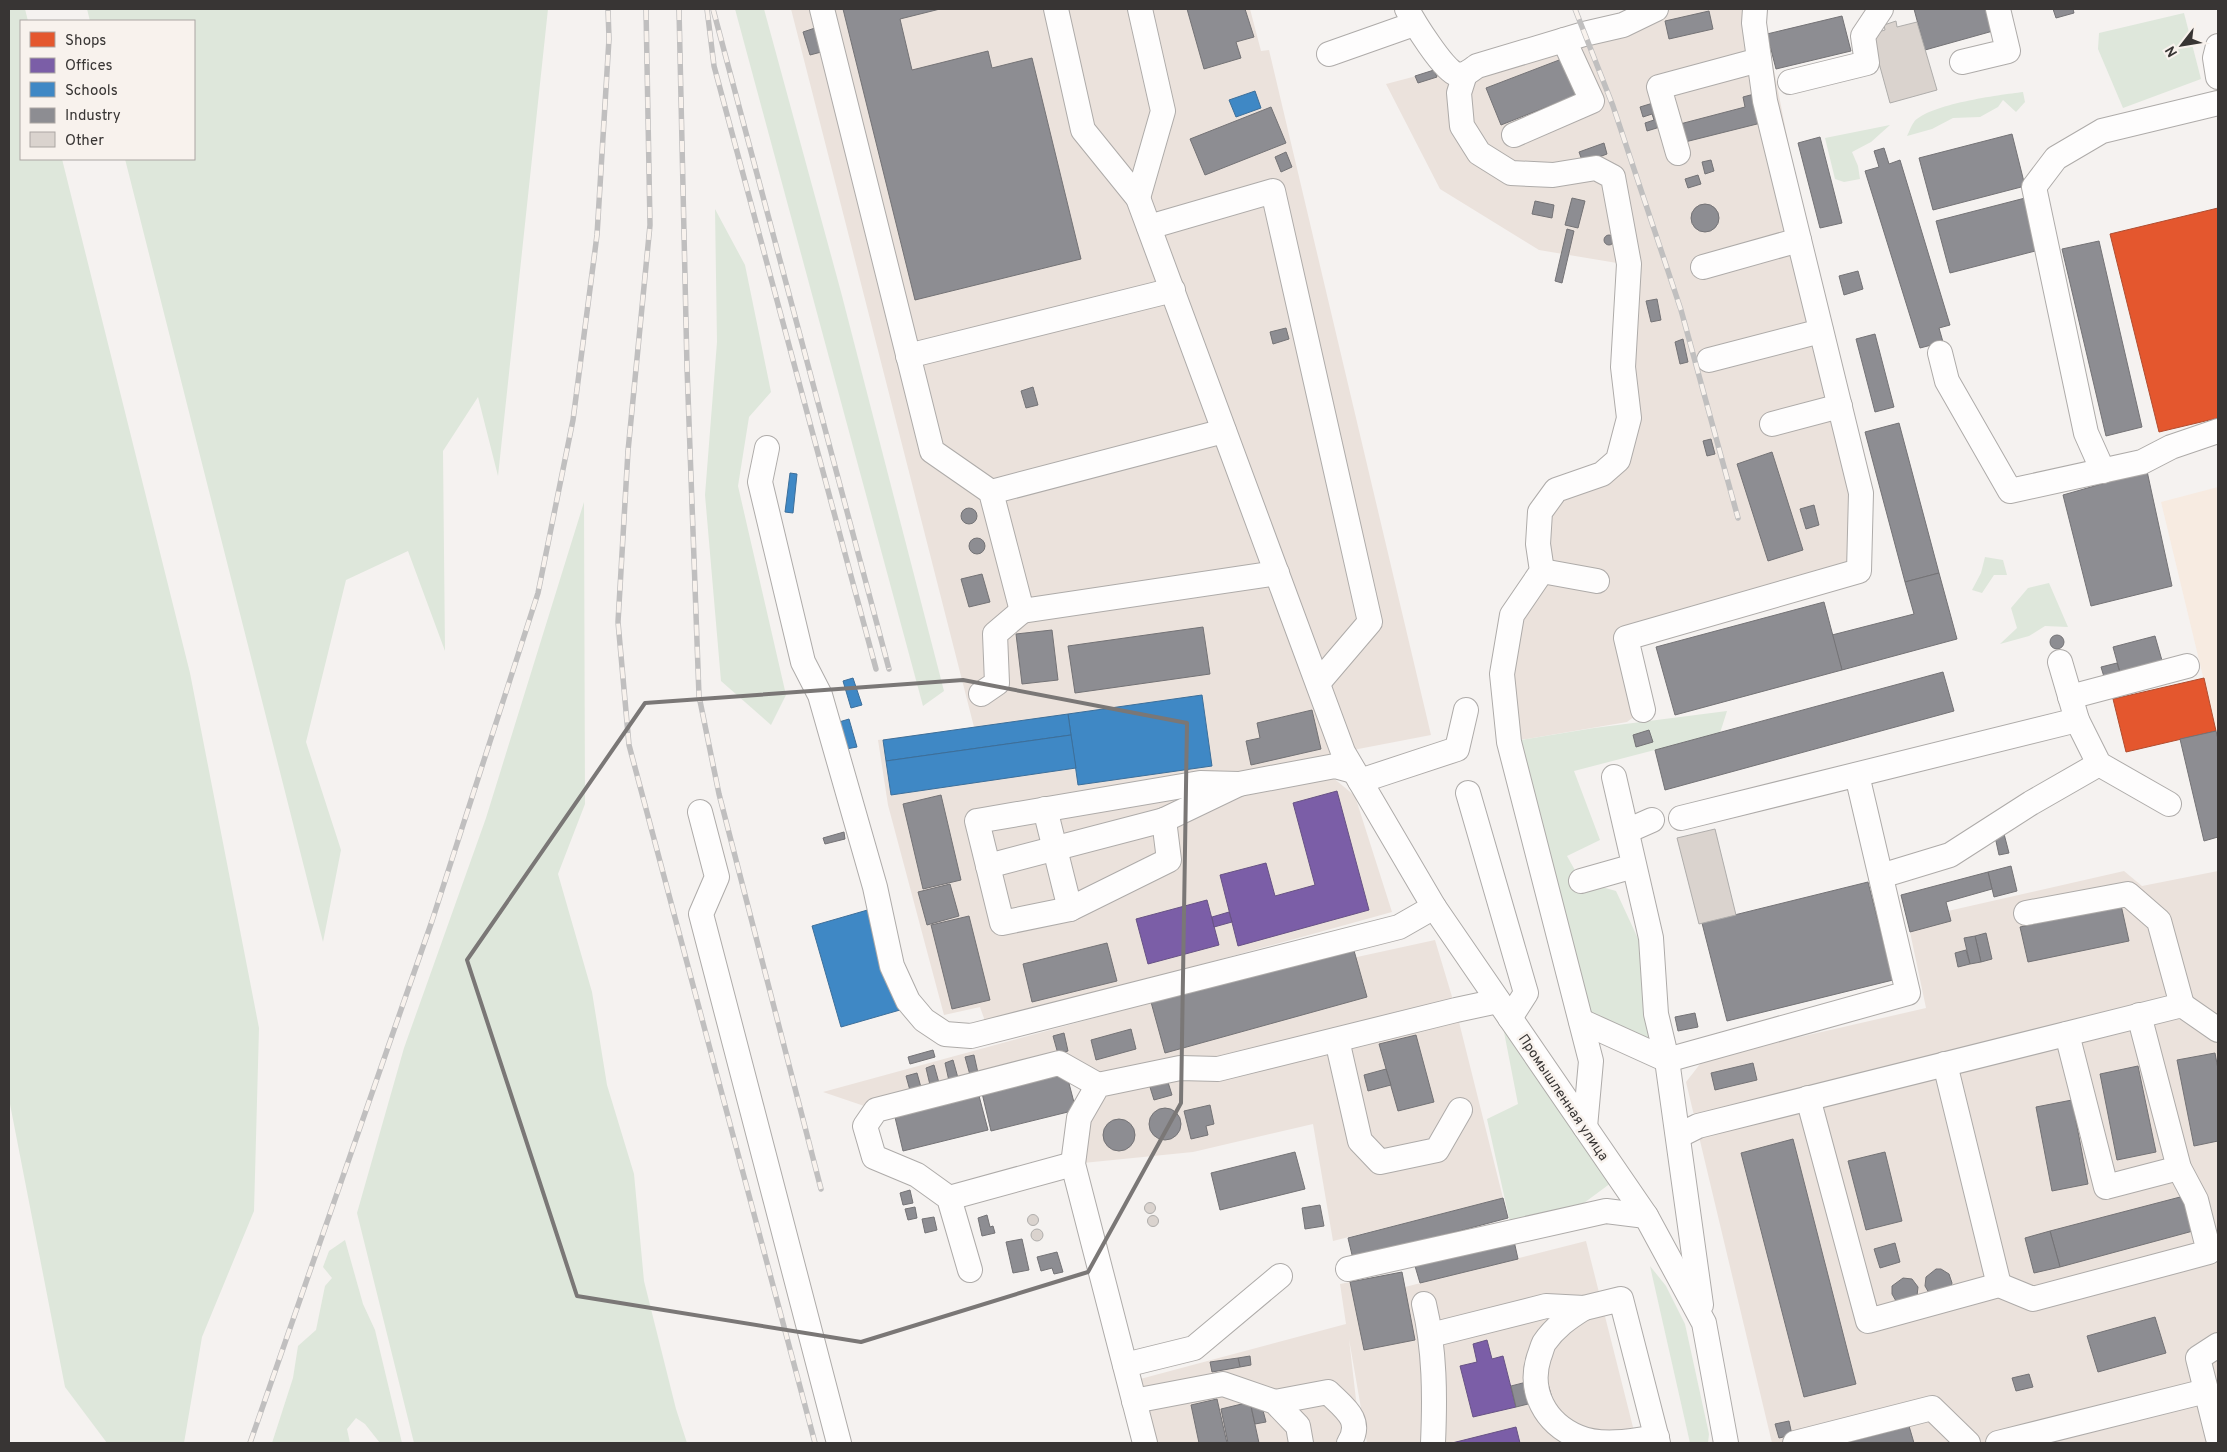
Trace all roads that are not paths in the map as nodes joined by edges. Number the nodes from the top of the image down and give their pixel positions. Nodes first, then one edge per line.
1 (822, 9) edge
2 (1056, 9) edge
3 (1140, 9) edge
4 (1656, 9) edge
5 (1755, 9) edge
6 (1881, 9) edge
7 (1998, 9) edge
8 (1411, 16) edge
9 (1564, 40) junction
10 (2218, 46) edge
11 (1329, 54) dead end
12 (1759, 60) junction
13 (1962, 62) dead end
14 (1465, 74) junction
15 (2218, 77) edge
16 (1790, 82) dead end
17 (2218, 103) edge
18 (1514, 135) dead end
19 (1678, 153) dead end
20 (1138, 198) junction
21 (1149, 228) junction
22 (1800, 240) junction
23 (1704, 267) dead end
24 (1173, 290) junction
25 (1822, 331) junction
26 (1940, 353) dead end
27 (908, 356) junction
28 (1710, 360) dead end
29 (1840, 406) junction
30 (1772, 424) dead end
31 (1224, 431) junction
32 (2218, 431) edge
33 (767, 448) dead end
34 (2103, 471) junction
35 (991, 492) junction
36 (1542, 571) junction
37 (1278, 573) junction
38 (1597, 581) dead end
39 (1022, 611) junction
40 (2060, 662) dead end
41 (2188, 666) dead end
42 (1318, 683) junction
43 (981, 694) dead end
44 (2070, 697) junction
45 (1466, 710) dead end
46 (1643, 710) dead end
47 (2077, 720) junction
48 (2099, 764) junction
49 (1857, 775) junction
50 (1357, 776) junction
51 (1614, 777) dead end
52 (1239, 784) junction
53 (1468, 793) dead end
54 (2169, 804) dead end
55 (1045, 809) junction
56 (700, 812) dead end
57 (1681, 818) dead end
58 (1164, 820) junction
59 (1652, 820) dead end
60 (1626, 831) junction
61 (1055, 849) junction
62 (988, 866) junction
63 (1634, 866) junction
64 (1881, 876) junction
65 (1581, 881) dead end
66 (1434, 907) junction
67 (1070, 909) junction
68 (2026, 913) dead end
69 (2182, 1005) junction
70 (1504, 1010) junction
71 (2139, 1015) junction
72 (1581, 1021) junction
73 (2218, 1030) edge
74 (2067, 1034) junction
75 (1337, 1040) junction
76 (1667, 1060) junction
77 (1945, 1064) junction
78 (1098, 1085) junction
79 (1808, 1098) junction
80 (1460, 1110) dead end
81 (1585, 1127) junction
82 (1678, 1136) junction
83 (1073, 1164) junction
84 (2179, 1168) junction
85 (949, 1198) junction
86 (1646, 1216) junction
87 (1348, 1269) dead end
88 (970, 1270) dead end
89 (1280, 1276) dead end
90 (1999, 1286) junction
91 (1424, 1304) dead end
92 (1584, 1308) junction
93 (1704, 1323) junction
94 (1431, 1335) junction
95 (2218, 1344) edge
96 (1125, 1365) junction
97 (2206, 1391) junction
98 (1134, 1402) junction
99 (1275, 1402) junction
100 (2218, 1438) edge
101 (1658, 1440) edge
102 (839, 1443) edge
103 (1145, 1443) edge
104 (1301, 1443) edge
105 (1349, 1443) edge
106 (1433, 1443) edge
107 (1726, 1443) edge
108 (1795, 1443) edge
109 (1968, 1443) edge
110 (1998, 1443) edge

1 - 27 street
2 - 20 street, Промышленная улица
3 - 20 street
4 - 9 street
5 - 12 street
6 - 16 street
7 - 13 street
8 - 11 street
8 - 14 street
9 - 14 street
9 - 18 street
10 - 15 street
12 - 19 street
12 - 22 street
14 - 36 street
17 - 34 street
20 - 21 street, Промышленная улица
21 - 24 street, Промышленная улица
21 - 42 street
22 - 23 street
22 - 25 street
24 - 27 street
24 - 31 street, Промышленная улица
25 - 28 street
25 - 29 street
26 - 34 street
27 - 35 street
29 - 30 street
29 - 46 street
31 - 35 street
31 - 37 street, Промышленная улица
32 - 34 street
33 - 66 street
35 - 39 street
36 - 38 street
36 - 72 street
37 - 39 street
37 - 42 street, Промышленная улица
39 - 43 street
40 - 44 street
41 - 44 street
42 - 50 street, Промышленная улица
44 - 47 street
45 - 50 street
47 - 48 street
47 - 49 street
48 - 54 street
48 - 64 street
49 - 57 street
49 - 64 street
50 - 52 street
50 - 66 street, Промышленная улица
51 - 60 street
52 - 55 street
52 - 58 street
53 - 70 street
55 - 61 street
55 - 62 street
56 - 102 street
58 - 61 street
58 - 67 street
59 - 60 street
60 - 63 street
61 - 62 street
61 - 67 street
62 - 67 street
63 - 65 street
63 - 76 street
64 - 76 street
66 - 70 street, Промышленная улица
68 - 69 street
69 - 71 street
69 - 73 street
70 - 75 street
70 - 81 street, Промышленная улица
71 - 74 street
71 - 84 street
72 - 76 street
72 - 81 street
74 - 77 street
74 - 84 street
75 - 78 street
75 - 80 street
76 - 82 street
77 - 79 street
77 - 90 street
78 - 83 street
78 - 85 street
79 - 82 street
79 - 90 street
81 - 86 street, Промышленная улица
82 - 93 street
83 - 85 street
83 - 96 street
84 - 90 street
85 - 88 street
86 - 87 street
86 - 93 street, Промышленная улица
89 - 96 street
91 - 94 street
92 - 94 street
92 - 101 street
92 - 101 street
93 - 107 street, Промышленная улица
94 - 106 street
95 - 97 street
96 - 98 street
97 - 100 street
97 - 110 street
98 - 99 street
98 - 103 street
99 - 104 street
99 - 105 street
108 - 109 street

